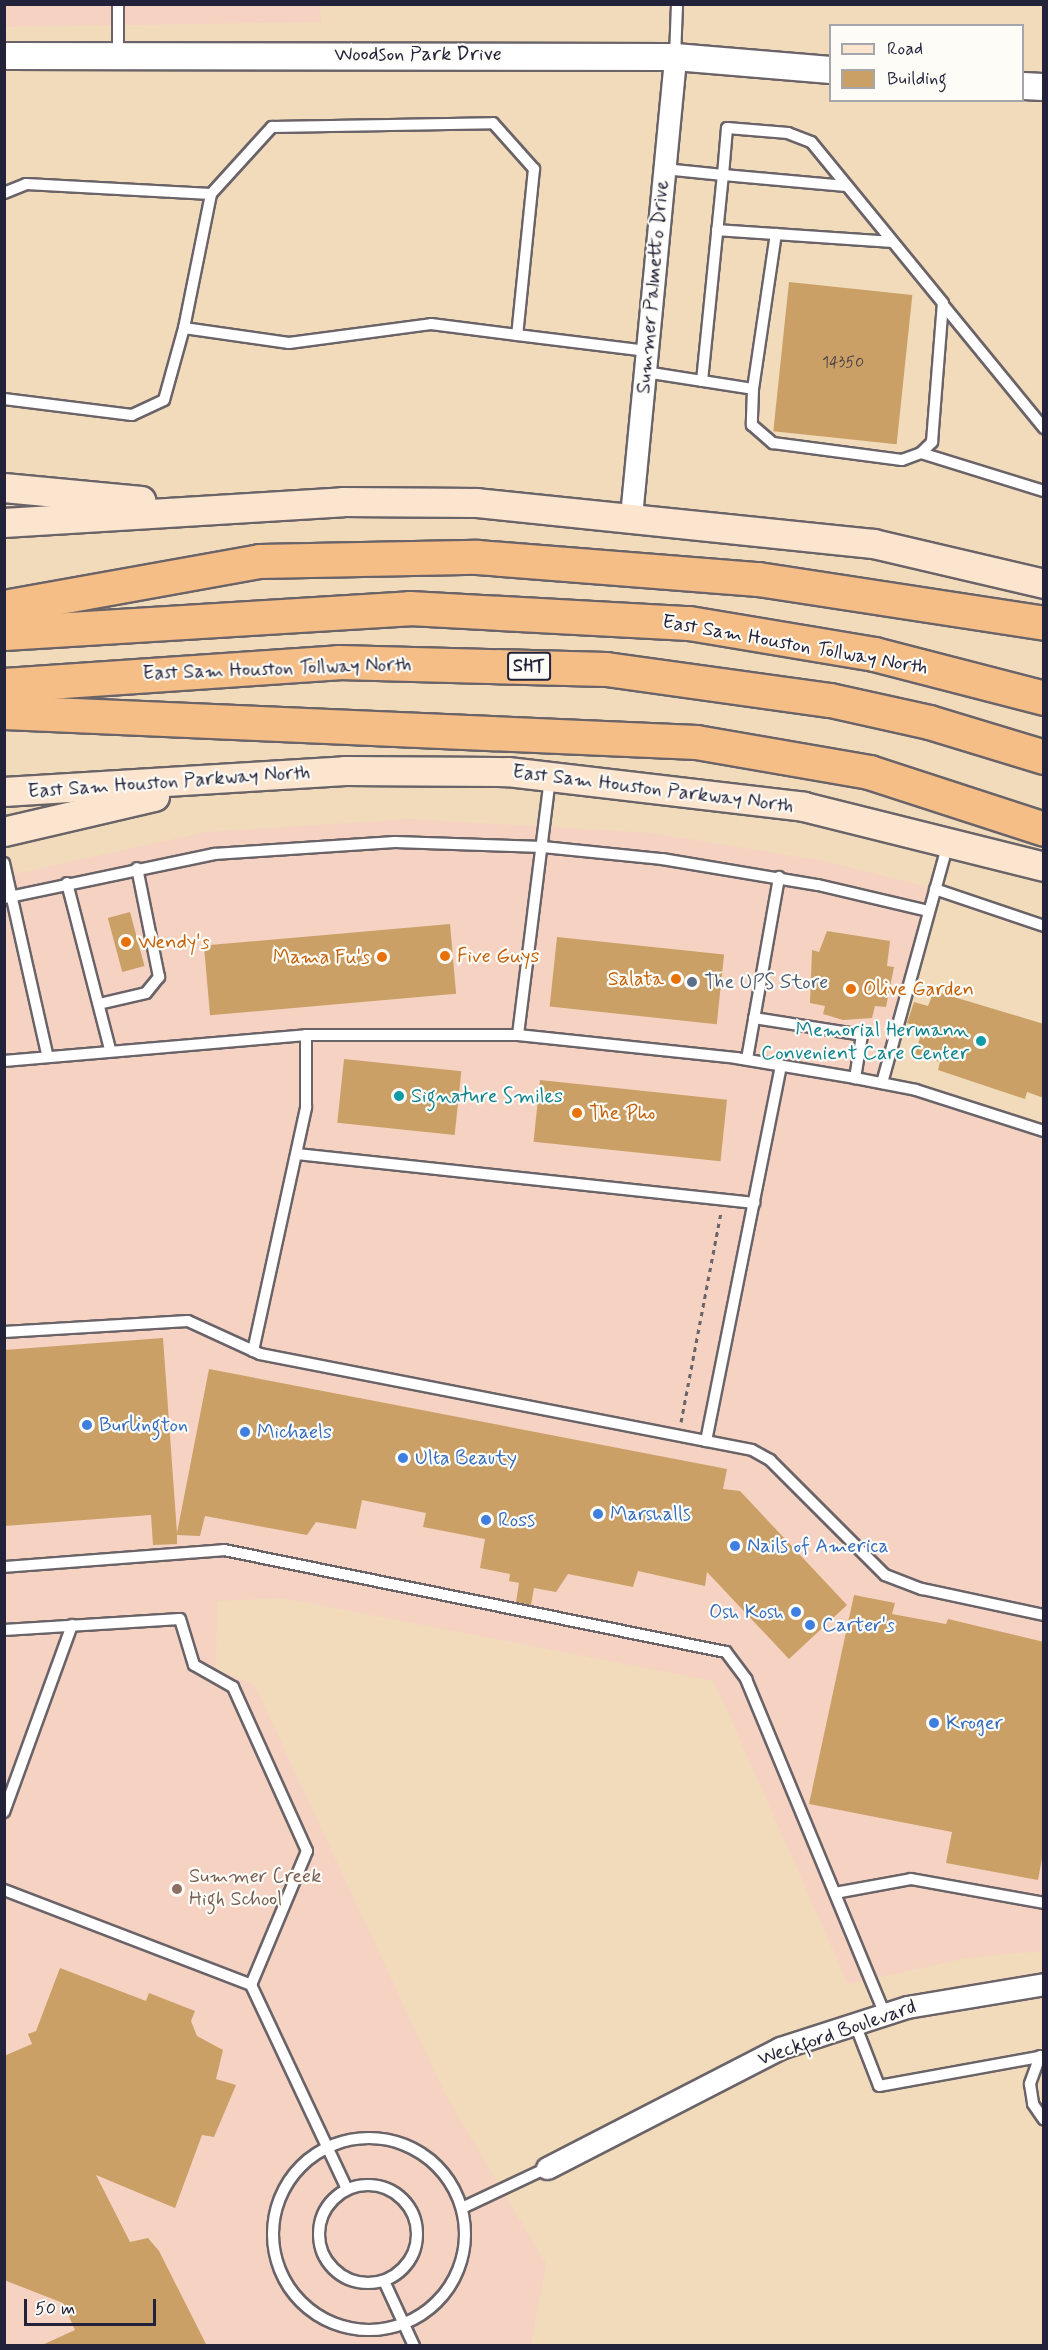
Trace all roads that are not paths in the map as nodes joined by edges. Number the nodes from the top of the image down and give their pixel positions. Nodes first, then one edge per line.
1 (118, 4) edge
2 (677, 4) edge
3 (118, 53) junction
4 (4, 56) edge
5 (675, 57) junction
6 (829, 70) edge
7 (1024, 86) edge
8 (1044, 87) edge
9 (664, 169) junction
10 (723, 175) junction
11 (847, 186) junction
12 (6, 189) edge
13 (210, 194) junction
14 (717, 230) junction
15 (776, 234) junction
16 (892, 242) junction
17 (944, 306) junction
18 (184, 328) junction
19 (517, 335) junction
20 (647, 351) junction
21 (645, 372) junction
22 (702, 381) junction
23 (753, 389) junction
24 (4, 399) edge
25 (1044, 428) edge
26 (921, 453) junction
27 (4, 488) edge
28 (1044, 491) edge
29 (230, 510) junction
30 (631, 516) junction
31 (4, 523) edge
32 (1044, 584) edge
33 (4, 607) edge
34 (1044, 623) edge
35 (4, 633) edge
36 (4, 685) edge
37 (1044, 698) edge
38 (4, 712) edge
39 (1044, 757) edge
40 (551, 775) junction
41 (233, 779) junction
42 (4, 792) edge
43 (1044, 829) edge
44 (4, 832) edge
45 (949, 839) junction
46 (543, 847) junction
47 (4, 863) edge
48 (1044, 867) edge
49 (137, 868) junction
50 (779, 877) junction
51 (67, 883) junction
52 (935, 889) junction
53 (8, 897) edge
54 (929, 911) junction
55 (1044, 926) edge
56 (99, 1004) junction
57 (754, 1018) junction
58 (306, 1035) junction
59 (518, 1035) junction
60 (110, 1049) junction
61 (47, 1054) junction
62 (747, 1059) junction
63 (4, 1060) edge
64 (782, 1065) junction
65 (855, 1078) junction
66 (882, 1083) junction
67 (1044, 1131) edge
68 (297, 1154) junction
69 (754, 1203) junction
70 (4, 1332) edge
71 (253, 1351) junction
72 (706, 1441) junction
73 (4, 1567) edge
74 (1044, 1615) edge
75 (72, 1625) junction
76 (4, 1630) edge
77 (4, 1812) edge
78 (4, 1890) edge
79 (835, 1893) junction
80 (1044, 1903) edge
81 (251, 1984) junction
82 (1044, 1984) edge
83 (885, 2014) junction
84 (855, 2024) junction
85 (1042, 2056) edge
86 (1044, 2120) edge
87 (328, 2147) junction
88 (547, 2168) joint
89 (347, 2190) junction
90 (462, 2208) junction
91 (384, 2281) junction
92 (403, 2324) junction
93 (414, 2346) edge

1 - 3 lane
2 - 5 lane
3 - 4 street, Woodson Park Drive
3 - 5 street, Woodson Park Drive
5 - 6 street, Woodson Park Drive
5 - 9 street, Summer Palmetto Drive
7 - 8 street
9 - 10 lane
9 - 20 street, Summer Palmetto Drive
10 - 11 lane
10 - 11 lane
10 - 14 lane
11 - 16 lane
12 - 13 lane
13 - 18 lane
13 - 19 lane
14 - 15 lane
14 - 22 lane
15 - 16 lane
15 - 23 lane
16 - 17 lane
17 - 25 lane
17 - 26 lane
18 - 19 lane
18 - 24 lane
19 - 20 lane
20 - 21 street, Summer Palmetto Drive
21 - 22 lane
21 - 30 street, Summer Palmetto Drive
22 - 23 lane
23 - 26 lane
26 - 28 lane
27 - 29 main road
29 - 30 main road
29 - 31 main road
30 - 32 main road
33 - 34 highway
35 - 37 highway, East Sam Houston Tollway North
36 - 39 highway, East Sam Houston Tollway North / SHT
38 - 43 highway
40 - 41 main road, East Sam Houston Parkway North
40 - 45 main road, East Sam Houston Parkway North
40 - 46 lane
41 - 42 main road, East Sam Houston Parkway North
41 - 44 main road
45 - 48 main road, East Sam Houston Parkway North
45 - 52 lane
46 - 49 lane
46 - 50 lane
46 - 59 lane
47 - 53 lane
49 - 51 lane
49 - 56 lane
50 - 54 lane
50 - 57 lane
51 - 53 lane
51 - 56 lane
52 - 54 lane
52 - 55 lane
53 - 61 lane
54 - 66 lane
56 - 60 lane
57 - 62 lane
57 - 65 lane
58 - 59 lane
58 - 60 lane
58 - 68 lane
59 - 62 lane
60 - 61 lane
61 - 63 lane
62 - 64 lane
64 - 65 lane
64 - 69 lane
65 - 66 lane
66 - 67 lane
68 - 69 lane
68 - 71 lane
69 - 72 lane
70 - 71 lane
71 - 72 lane
72 - 74 lane
73 - 79 lane
75 - 76 lane
75 - 77 lane
75 - 81 lane
78 - 81 lane
79 - 80 lane
79 - 83 lane
81 - 87 lane
82 - 83 street, Weckford Boulevard
83 - 84 street, Weckford Boulevard
84 - 85 lane
84 - 88 street, Weckford Boulevard
85 - 86 lane
87 - 89 lane
87 - 90 lane
87 - 92 lane
88 - 90 lane
89 - 91 lane
89 - 91 lane
90 - 92 lane
91 - 92 lane
92 - 93 lane

